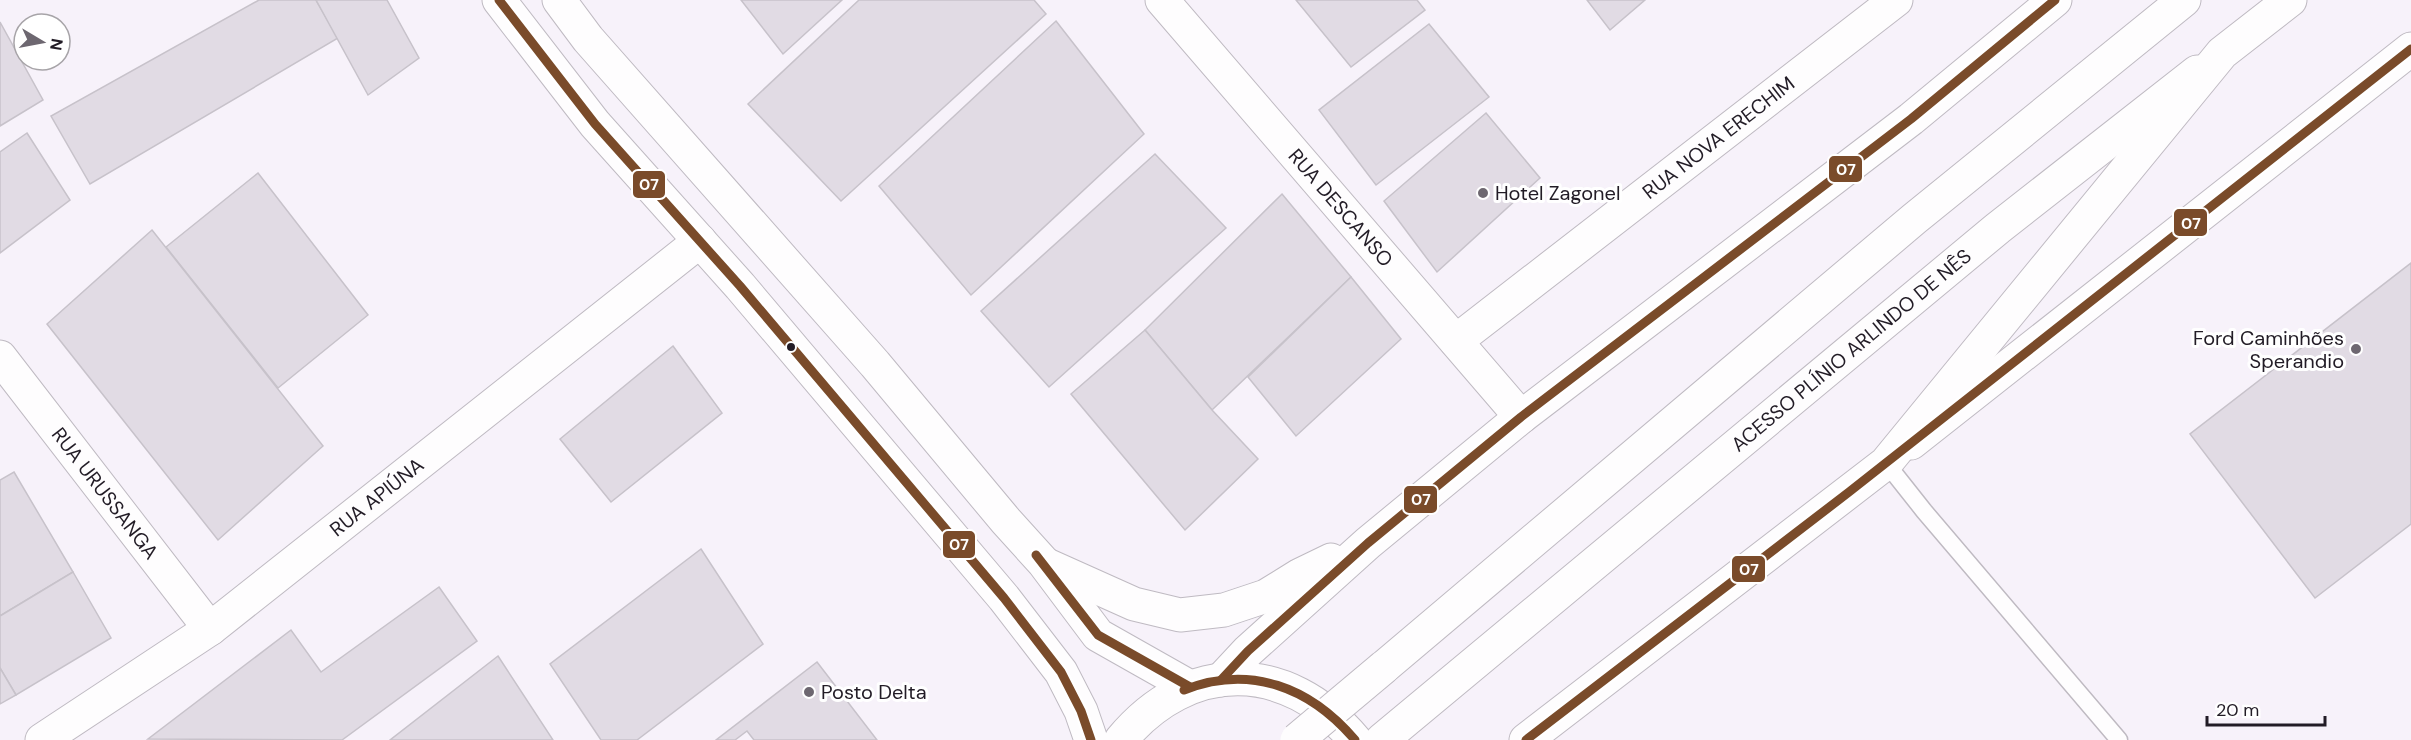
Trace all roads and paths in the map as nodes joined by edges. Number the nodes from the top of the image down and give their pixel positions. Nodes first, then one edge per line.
1 (499, 0) edge
2 (559, 0) edge
3 (1896, 0) edge
4 (2055, 0) edge
5 (2184, 0) edge
6 (2290, 0) edge
7 (1165, 1) edge
8 (2411, 49) edge
9 (2222, 53) junction
10 (700, 241) junction
11 (1456, 341) junction
12 (0, 357) edge
13 (1521, 417) junction
14 (1886, 463) junction
15 (1368, 543) junction
16 (1044, 563) junction
17 (210, 629) junction
18 (1206, 683) junction
19 (42, 740) edge
20 (1091, 740) edge
21 (1121, 740) edge
22 (1297, 740) edge
23 (1355, 740) edge
24 (1382, 740) edge
25 (1526, 740) edge
26 (2118, 740) edge

1 - 10 main road
2 - 16 main road
3 - 11 main road, RUA NOVA ERECHIM
4 - 13 main road
5 - 22 main road, bridge
6 - 9 main road, ACESSO PLÍNIO ARLINDO DE NÊS
7 - 11 main road, RUA DESCANSO
8 - 14 main road
9 - 14 main road
9 - 24 main road, ACESSO PLÍNIO ARLINDO DE NÊS
10 - 17 main road, RUA APIÚNA
10 - 20 main road
11 - 13 main road, RUA DESCANSO
12 - 17 main road, RUA URUSSANGA
13 - 15 main road
14 - 25 main road
14 - 26 lane
15 - 16 main road
15 - 18 main road
16 - 18 main road
17 - 19 main road, RUA APIÚNA
18 - 21 main road
18 - 23 main road

